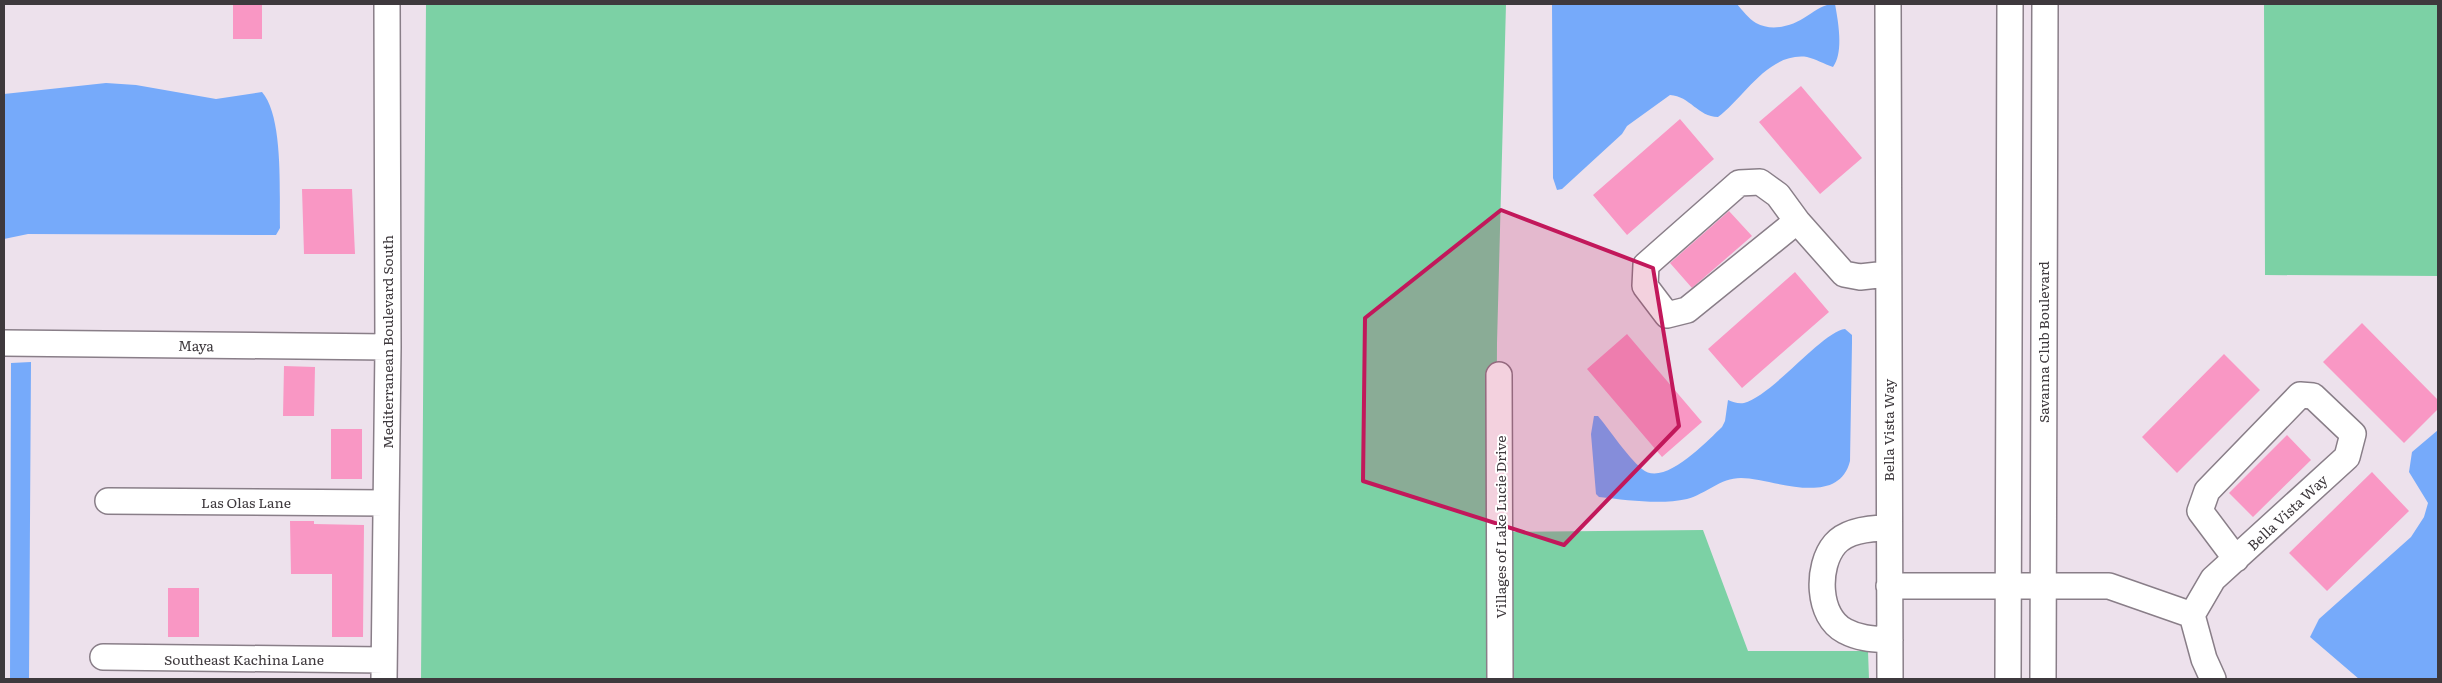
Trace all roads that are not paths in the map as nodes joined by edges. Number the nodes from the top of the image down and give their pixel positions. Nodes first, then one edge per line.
1 (387, 4) edge
2 (1888, 4) edge
3 (2010, 4) edge
4 (2045, 4) edge
5 (1796, 221) junction
6 (1887, 274) junction
7 (4, 344) edge
8 (388, 347) junction
9 (1499, 375) dead end
10 (108, 501) dead end
11 (385, 503) junction
12 (1889, 528) junction
13 (2236, 559) junction
14 (1889, 586) junction
15 (2009, 586) junction
16 (2042, 586) junction
17 (2192, 614) junction
18 (1890, 640) junction
19 (104, 657) dead end
20 (384, 670) edge
21 (1500, 679) edge
22 (1890, 679) edge
23 (2008, 679) edge
24 (2043, 679) edge
25 (2213, 679) edge

1 - 8 street, Mediterranean Boulevard South
2 - 6 street, Bella Vista Way
3 - 15 street
4 - 16 street, Savanna Club Boulevard
5 - 5 street
5 - 6 street
6 - 12 street, Bella Vista Way
7 - 8 street, Maya
8 - 11 street, Mediterranean Boulevard South
9 - 21 street, Villages of Lake Lucie Drive
10 - 11 street, Las Olas Lane
11 - 20 street, Mediterranean Boulevard South
12 - 14 street, Bella Vista Way
12 - 18 street
13 - 13 street, Bella Vista Way
13 - 17 street, Bella Vista Way
14 - 15 street
14 - 18 street, Bella Vista Way
15 - 16 street
15 - 23 street
16 - 17 street
16 - 24 street, Savanna Club Boulevard
17 - 25 street
18 - 22 street, Bella Vista Way
19 - 20 street, Southeast Kachina Lane

